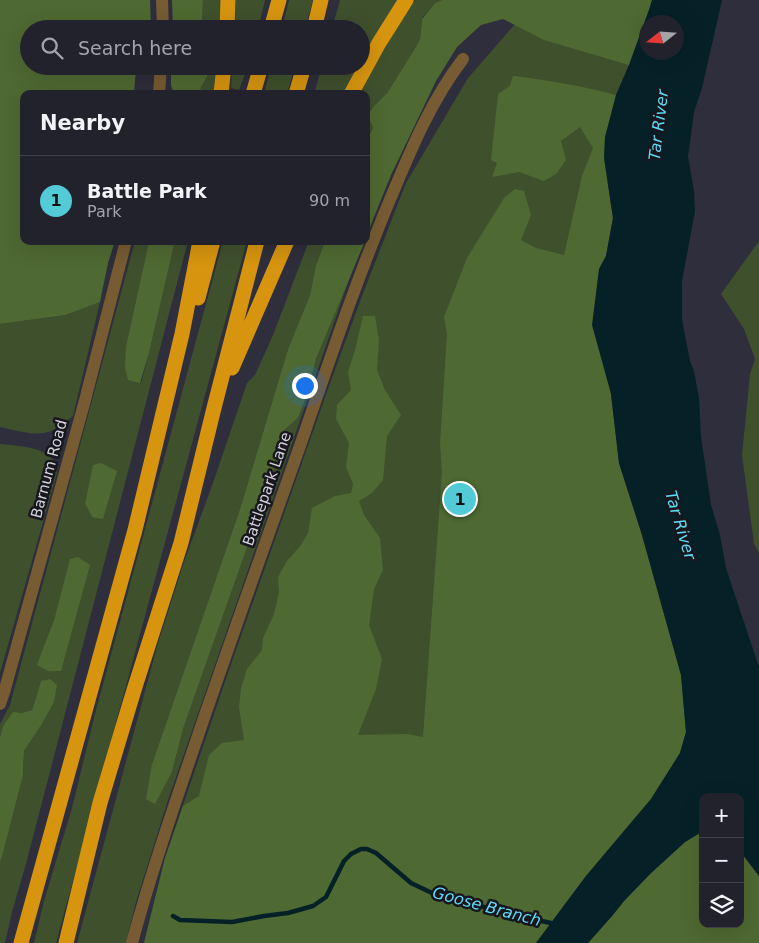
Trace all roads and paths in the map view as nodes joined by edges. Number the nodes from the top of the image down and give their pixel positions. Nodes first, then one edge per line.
1 (162, 0) edge
2 (228, 0) edge
3 (279, 0) edge
4 (321, 0) edge
5 (406, 0) edge
6 (163, 20) edge
7 (227, 20) edge
8 (273, 20) edge
9 (316, 20) edge
10 (370, 59) edge
11 (464, 59) dead end
12 (160, 75) edge
13 (223, 75) edge
14 (259, 75) edge
15 (301, 75) edge
16 (361, 75) edge
17 (159, 90) edge
18 (221, 90) edge
19 (255, 90) edge
20 (297, 90) edge
21 (353, 90) edge
22 (125, 245) edge
23 (199, 245) edge
24 (213, 245) edge
25 (256, 245) edge
26 (285, 245) edge
27 (182, 334) junction
28 (214, 408) junction
29 (0, 704) edge
30 (21, 943) edge
31 (66, 943) edge
32 (132, 943) edge

1 - 6 street
2 - 7 highway
3 - 8 highway
4 - 9 highway
5 - 10 highway
11 - 32 street, Battlepark Lane
12 - 17 street
13 - 18 highway
14 - 19 highway
15 - 20 highway
16 - 21 highway
22 - 29 street, Barnum Road
23 - 27 highway
24 - 27 highway
25 - 28 highway
26 - 28 highway
27 - 30 highway
28 - 31 highway

